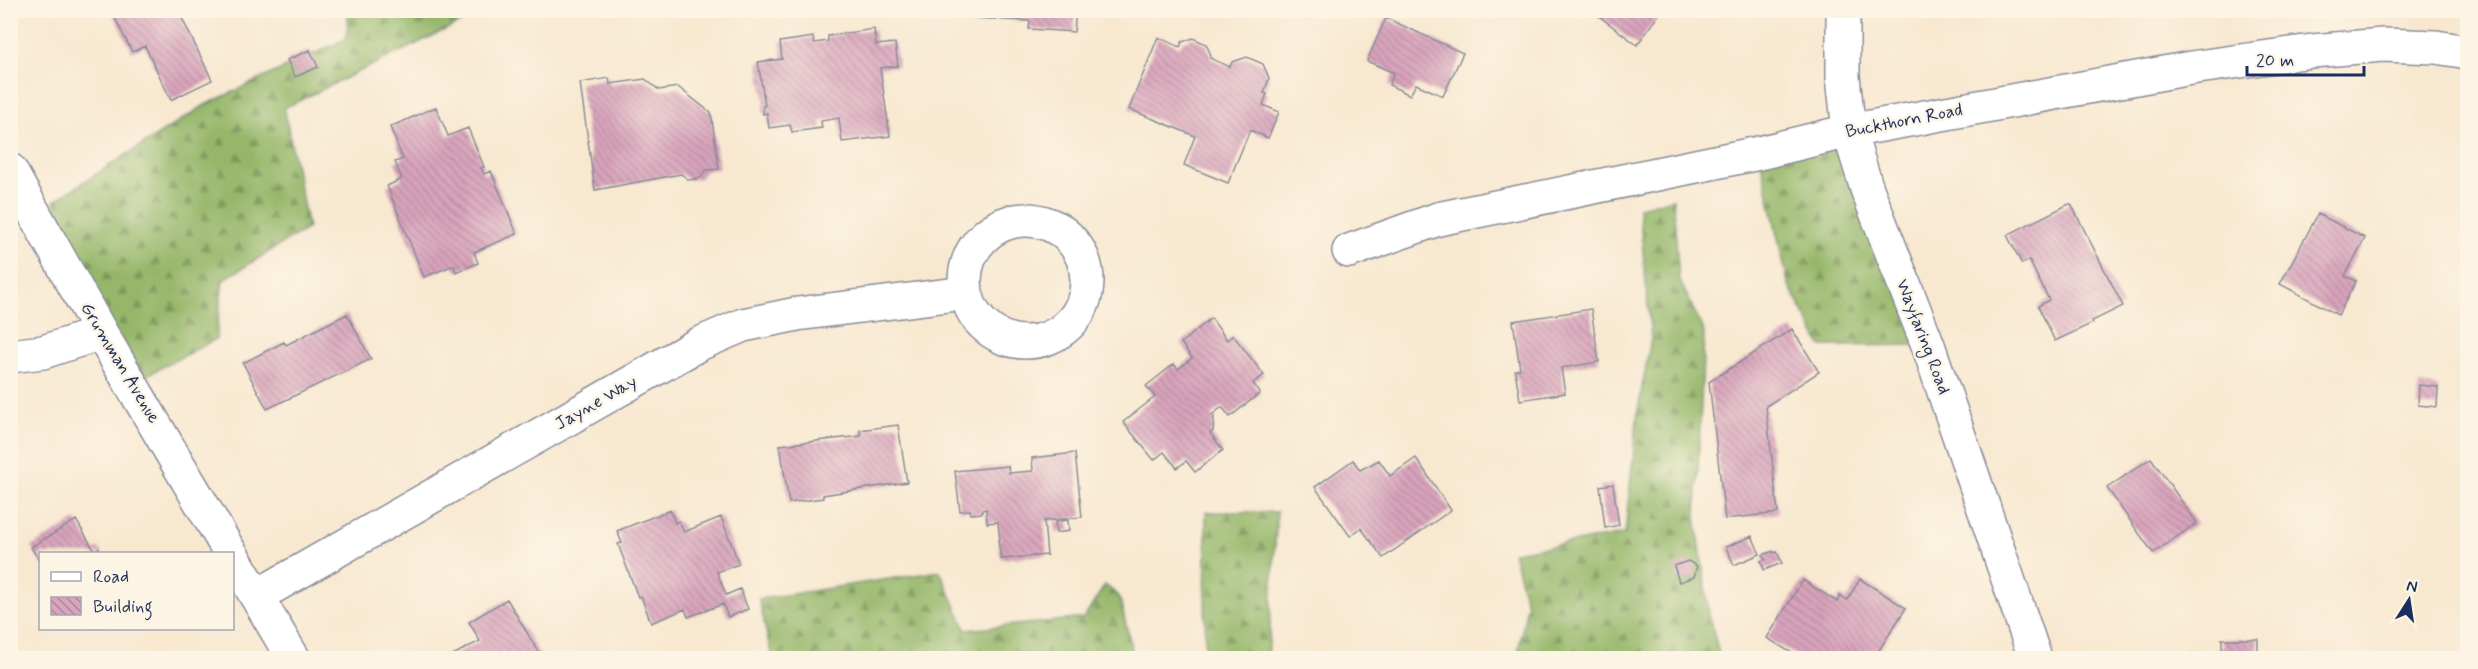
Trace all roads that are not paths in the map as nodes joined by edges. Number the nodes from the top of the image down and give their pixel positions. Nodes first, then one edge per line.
1 (1843, 10) edge
2 (2468, 52) edge
3 (1849, 131) junction
4 (10, 170) edge
5 (1349, 251) dead end
6 (965, 293) dead end
7 (101, 333) junction
8 (10, 356) edge
9 (231, 552) edge
10 (234, 558) edge
11 (256, 597) junction
12 (293, 658) edge
13 (2035, 658) edge

1 - 3 street, Wayfaring Road
2 - 3 street, Buckthorn Road
3 - 5 street, Buckthorn Road
3 - 13 street, Wayfaring Road
4 - 7 street, Grumman Avenue
6 - 11 street, Jayne Way
7 - 8 street
7 - 9 street, Grumman Avenue
10 - 11 street, Grumman Avenue
11 - 12 street, Grumman Avenue

